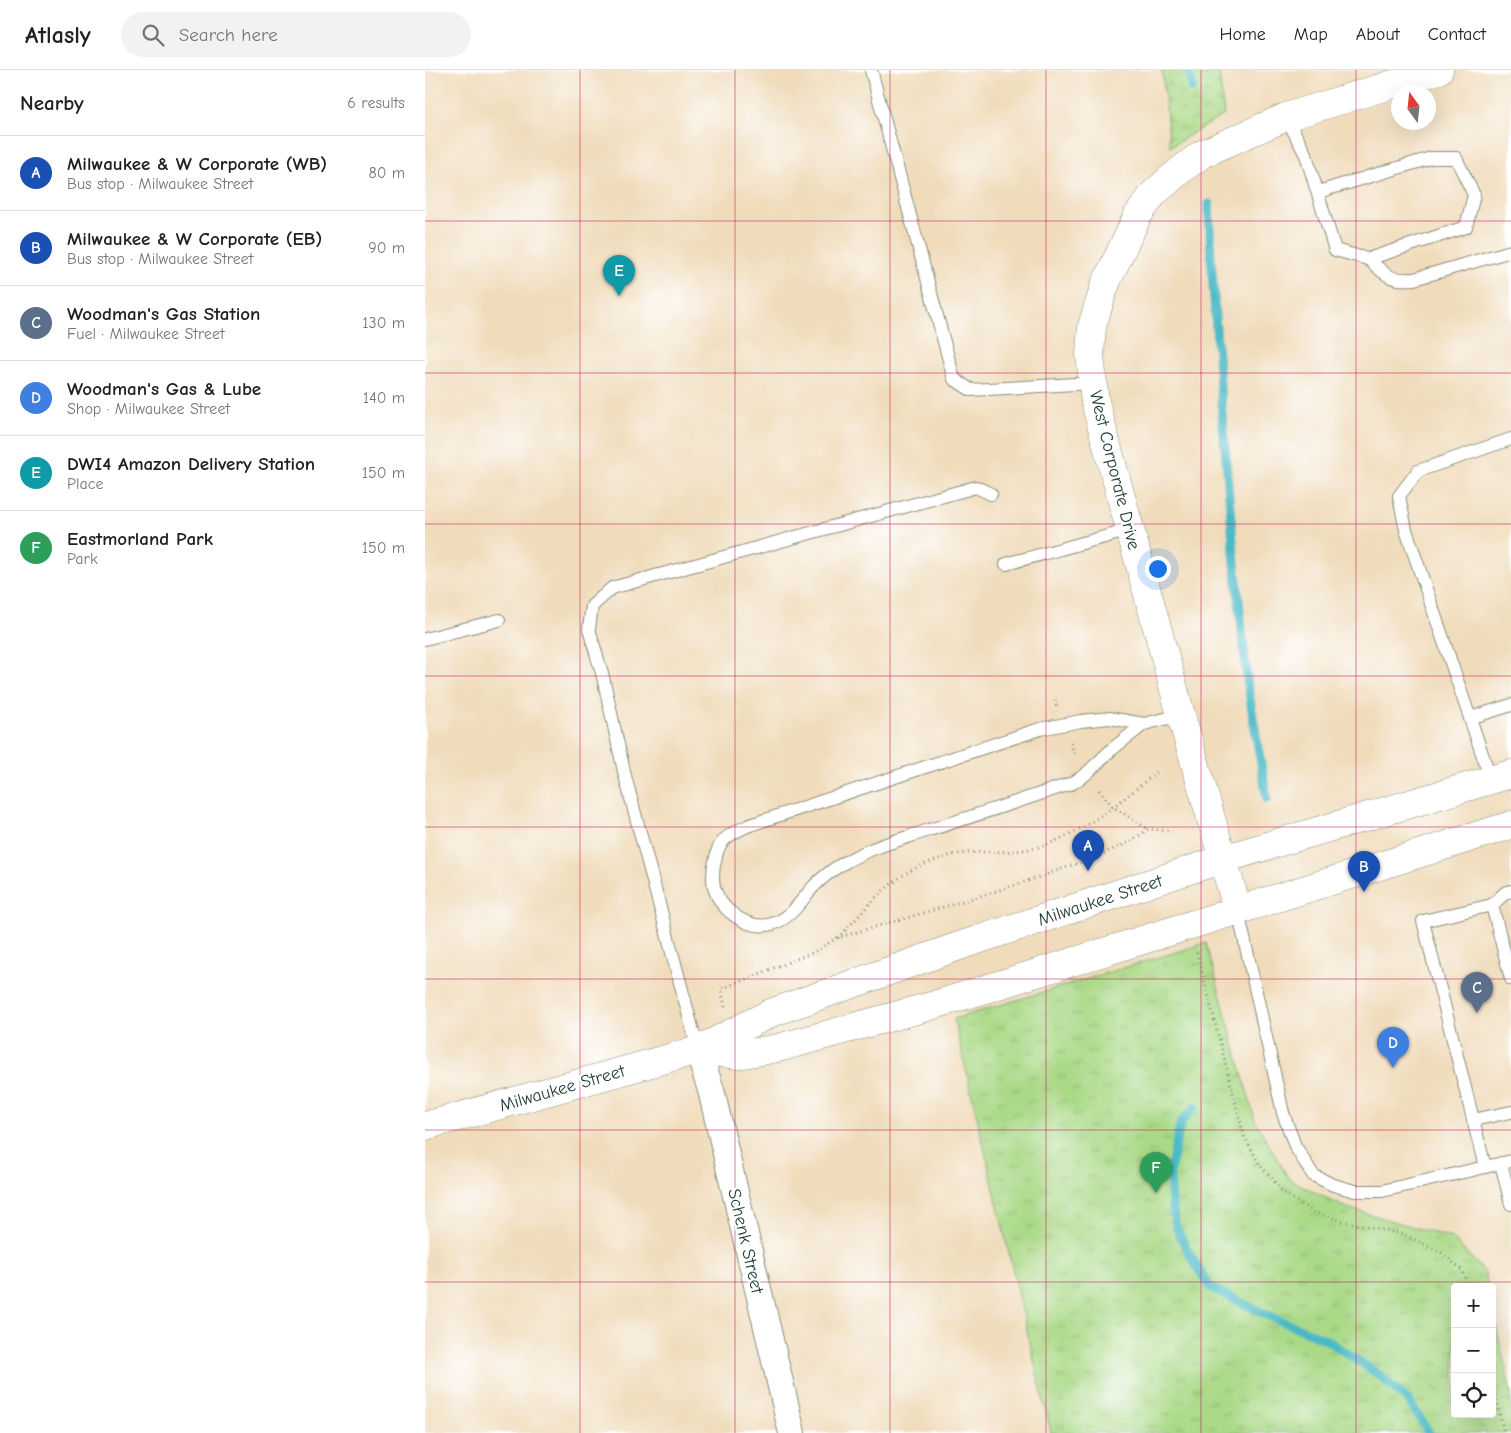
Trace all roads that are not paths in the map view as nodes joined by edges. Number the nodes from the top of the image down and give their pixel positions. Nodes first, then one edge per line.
1 (871, 70) edge
2 (1439, 70) edge
3 (1286, 117) junction
4 (1318, 192) junction
5 (1511, 251) edge
6 (1368, 259) junction
7 (1093, 383) junction
8 (1511, 440) edge
9 (991, 494) dead end
10 (1130, 530) junction
11 (1006, 564) dead end
12 (499, 620) dead end
13 (425, 639) edge
14 (1511, 705) edge
15 (1181, 715) junction
16 (1470, 718) junction
17 (1144, 724) junction
18 (1501, 777) edge
19 (1511, 825) edge
20 (1223, 859) junction
21 (1511, 891) edge
22 (1492, 906) junction
23 (1238, 911) junction
24 (1511, 979) edge
25 (698, 1050) junction
26 (1511, 1112) edge
27 (1473, 1120) junction
28 (425, 1126) edge
29 (1506, 1162) edge
30 (1485, 1167) junction
31 (1511, 1204) edge
32 (792, 1433) edge

1 - 7 lane
2 - 3 street, West Corporate Drive
3 - 4 lane
3 - 7 street, West Corporate Drive
4 - 6 lane
4 - 6 lane
5 - 6 lane
7 - 10 street, West Corporate Drive
8 - 16 lane
9 - 25 lane
10 - 11 lane
10 - 15 street, West Corporate Drive
12 - 13 lane
14 - 16 lane
15 - 17 lane
15 - 20 street, West Corporate Drive
16 - 18 lane
17 - 17 lane
18 - 20 street, Milwaukee Street
19 - 23 street, Milwaukee Street
20 - 23 street, West Corporate Drive
20 - 25 street, Milwaukee Street
21 - 22 lane
22 - 24 lane
22 - 27 lane
23 - 25 street, Milwaukee Street
23 - 30 lane
25 - 28 street, Milwaukee Street
25 - 32 street, Schenk Street
26 - 27 lane
27 - 30 lane
29 - 30 lane
29 - 31 lane

